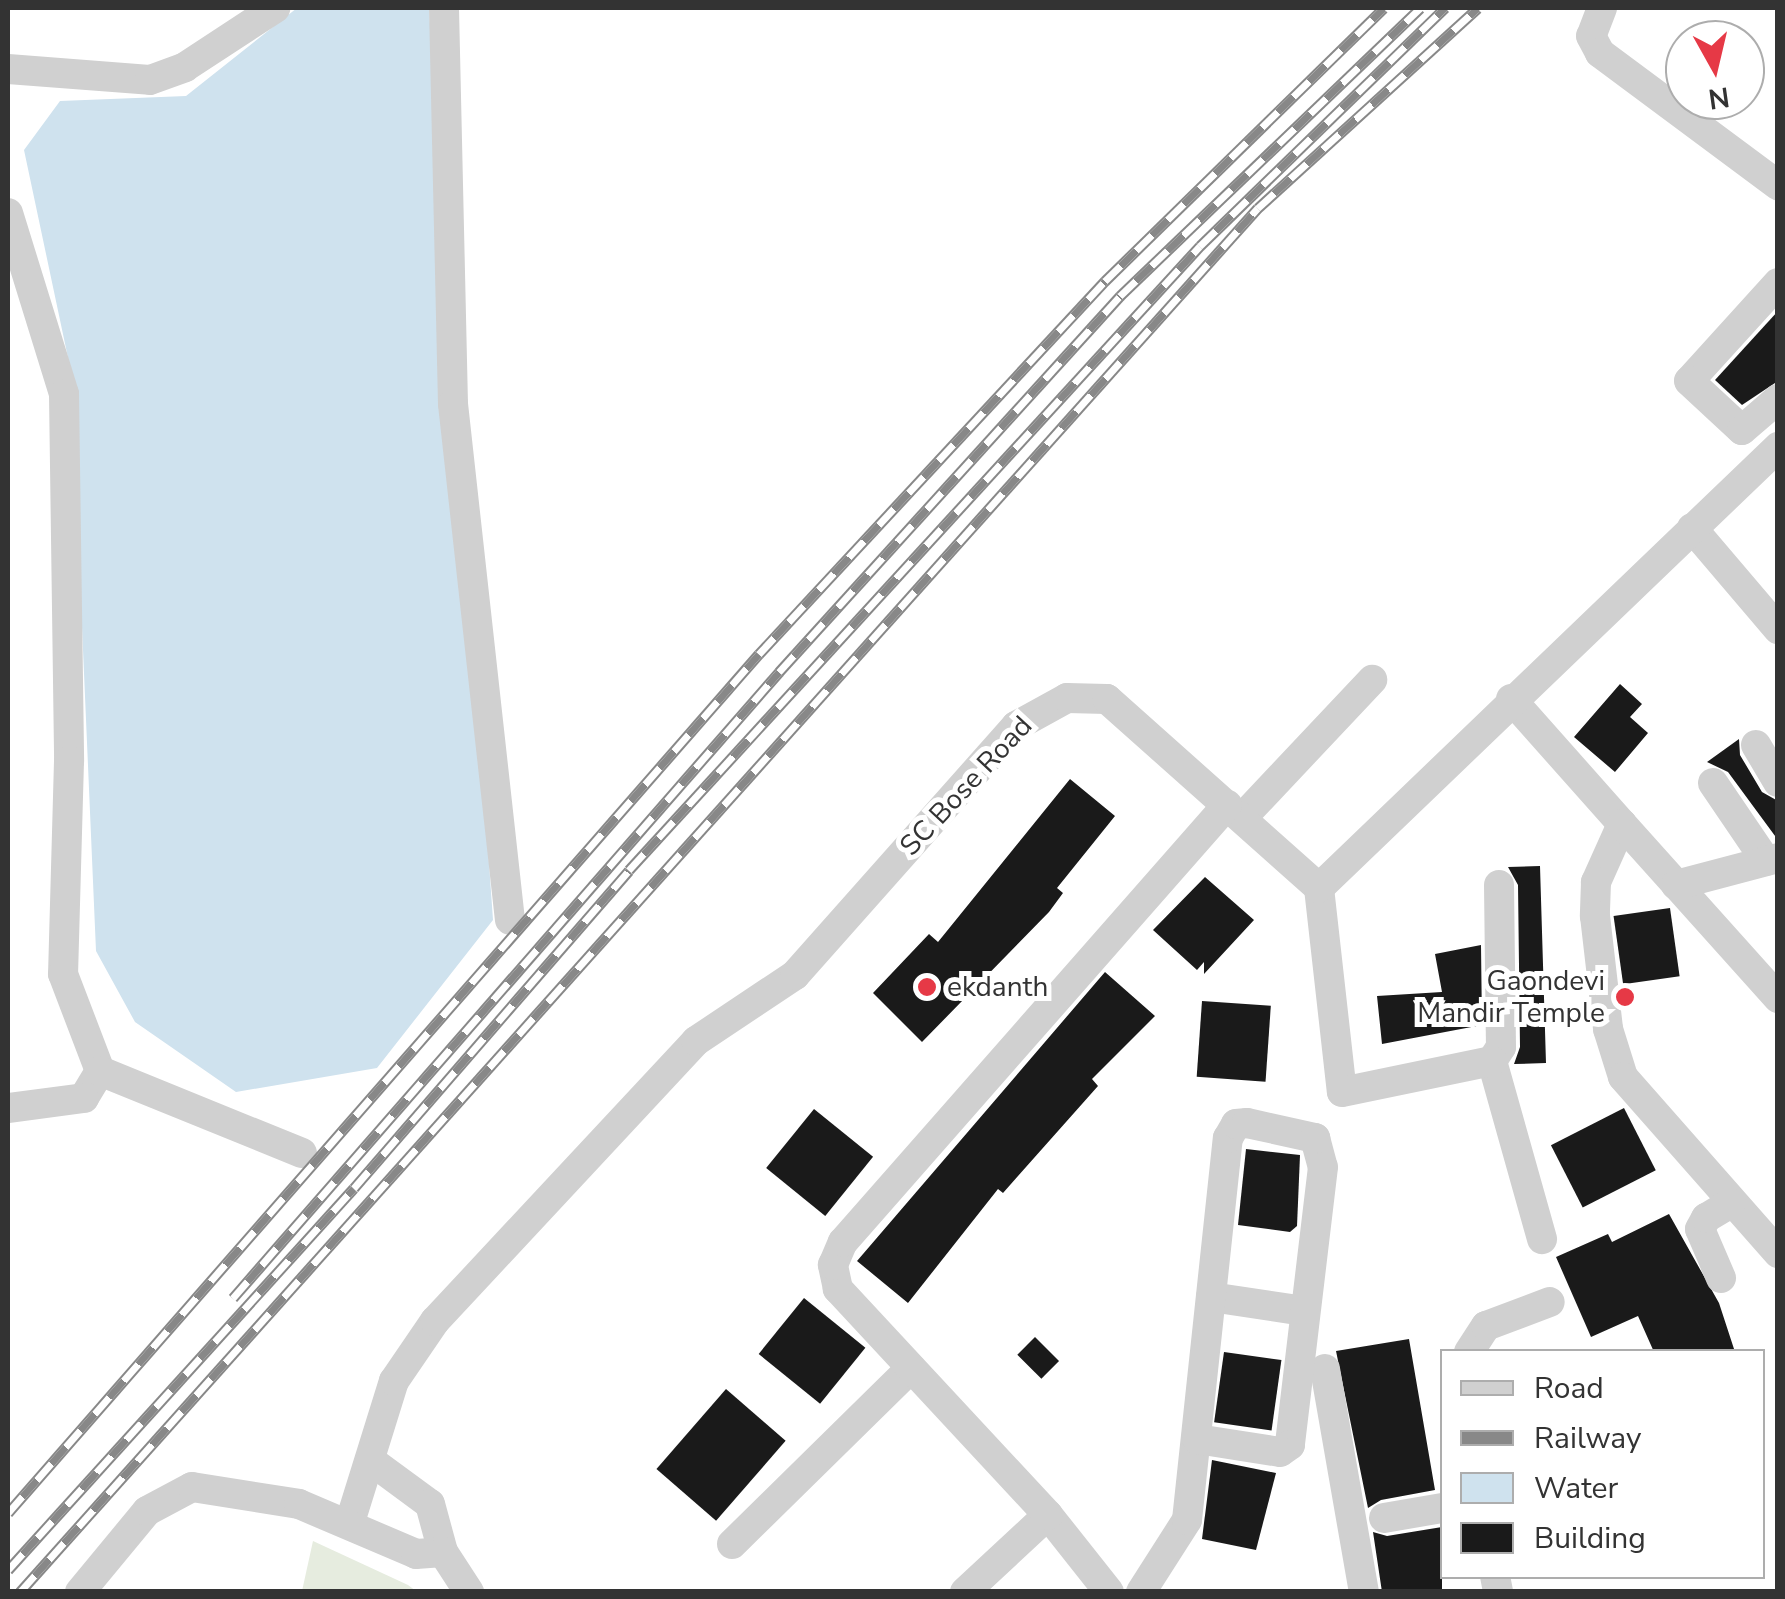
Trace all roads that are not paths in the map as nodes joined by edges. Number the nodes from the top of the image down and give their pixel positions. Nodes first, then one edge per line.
1 (275, 8) edge
2 (444, 8) edge
3 (1602, 8) edge
4 (8, 69) edge
5 (1778, 185) edge
6 (8, 212) edge
7 (1778, 283) edge
8 (1778, 399) edge
9 (1778, 447) edge
10 (1692, 528) junction
11 (1778, 628) edge
12 (1372, 680) dead end
13 (1512, 698) junction
14 (1756, 746) dead end
15 (1778, 782) edge
16 (1713, 783) dead end
17 (1235, 811) junction
18 (1622, 824) junction
19 (1772, 860) edge
20 (1499, 885) dead end
21 (1676, 885) junction
22 (1319, 888) junction
23 (510, 920) dead end
24 (1778, 998) edge
25 (1492, 1062) junction
26 (100, 1071) junction
27 (8, 1108) edge
28 (302, 1153) dead end
29 (1731, 1203) junction
30 (1542, 1239) dead end
31 (1778, 1254) edge
32 (1722, 1278) dead end
33 (1211, 1298) junction
34 (1550, 1302) dead end
35 (1305, 1311) junction
36 (1471, 1349) edge
37 (912, 1368) junction
38 (1326, 1368) dead end
39 (1196, 1439) junction
40 (370, 1460) junction
41 (1440, 1508) edge
42 (1048, 1514) junction
43 (1384, 1518) dead end
44 (350, 1522) junction
45 (732, 1544) dead end
46 (442, 1552) junction
47 (80, 1592) edge
48 (469, 1592) edge
49 (965, 1592) edge
50 (1109, 1592) edge
51 (1141, 1592) edge
52 (1364, 1592) edge

1 - 4 street
2 - 23 street
3 - 5 street
6 - 26 street
7 - 8 street
9 - 10 street
10 - 11 street
10 - 13 street
12 - 17 street
13 - 18 street
13 - 22 street
14 - 15 street
16 - 19 street
17 - 22 street, SC Bose Road
17 - 37 street
17 - 40 street, SC Bose Road
18 - 21 street
18 - 29 street
19 - 21 street
20 - 25 street
21 - 24 street
22 - 25 street
25 - 30 street
26 - 27 street
26 - 28 street
29 - 31 street
29 - 32 street
33 - 35 street
33 - 35 street
33 - 39 street
34 - 36 street
35 - 39 street
37 - 42 street
37 - 45 street
38 - 52 street
39 - 51 street
40 - 44 street, SC Bose Road
40 - 46 street
41 - 43 street
42 - 49 street
42 - 50 street
44 - 46 street
44 - 47 street
46 - 48 street

